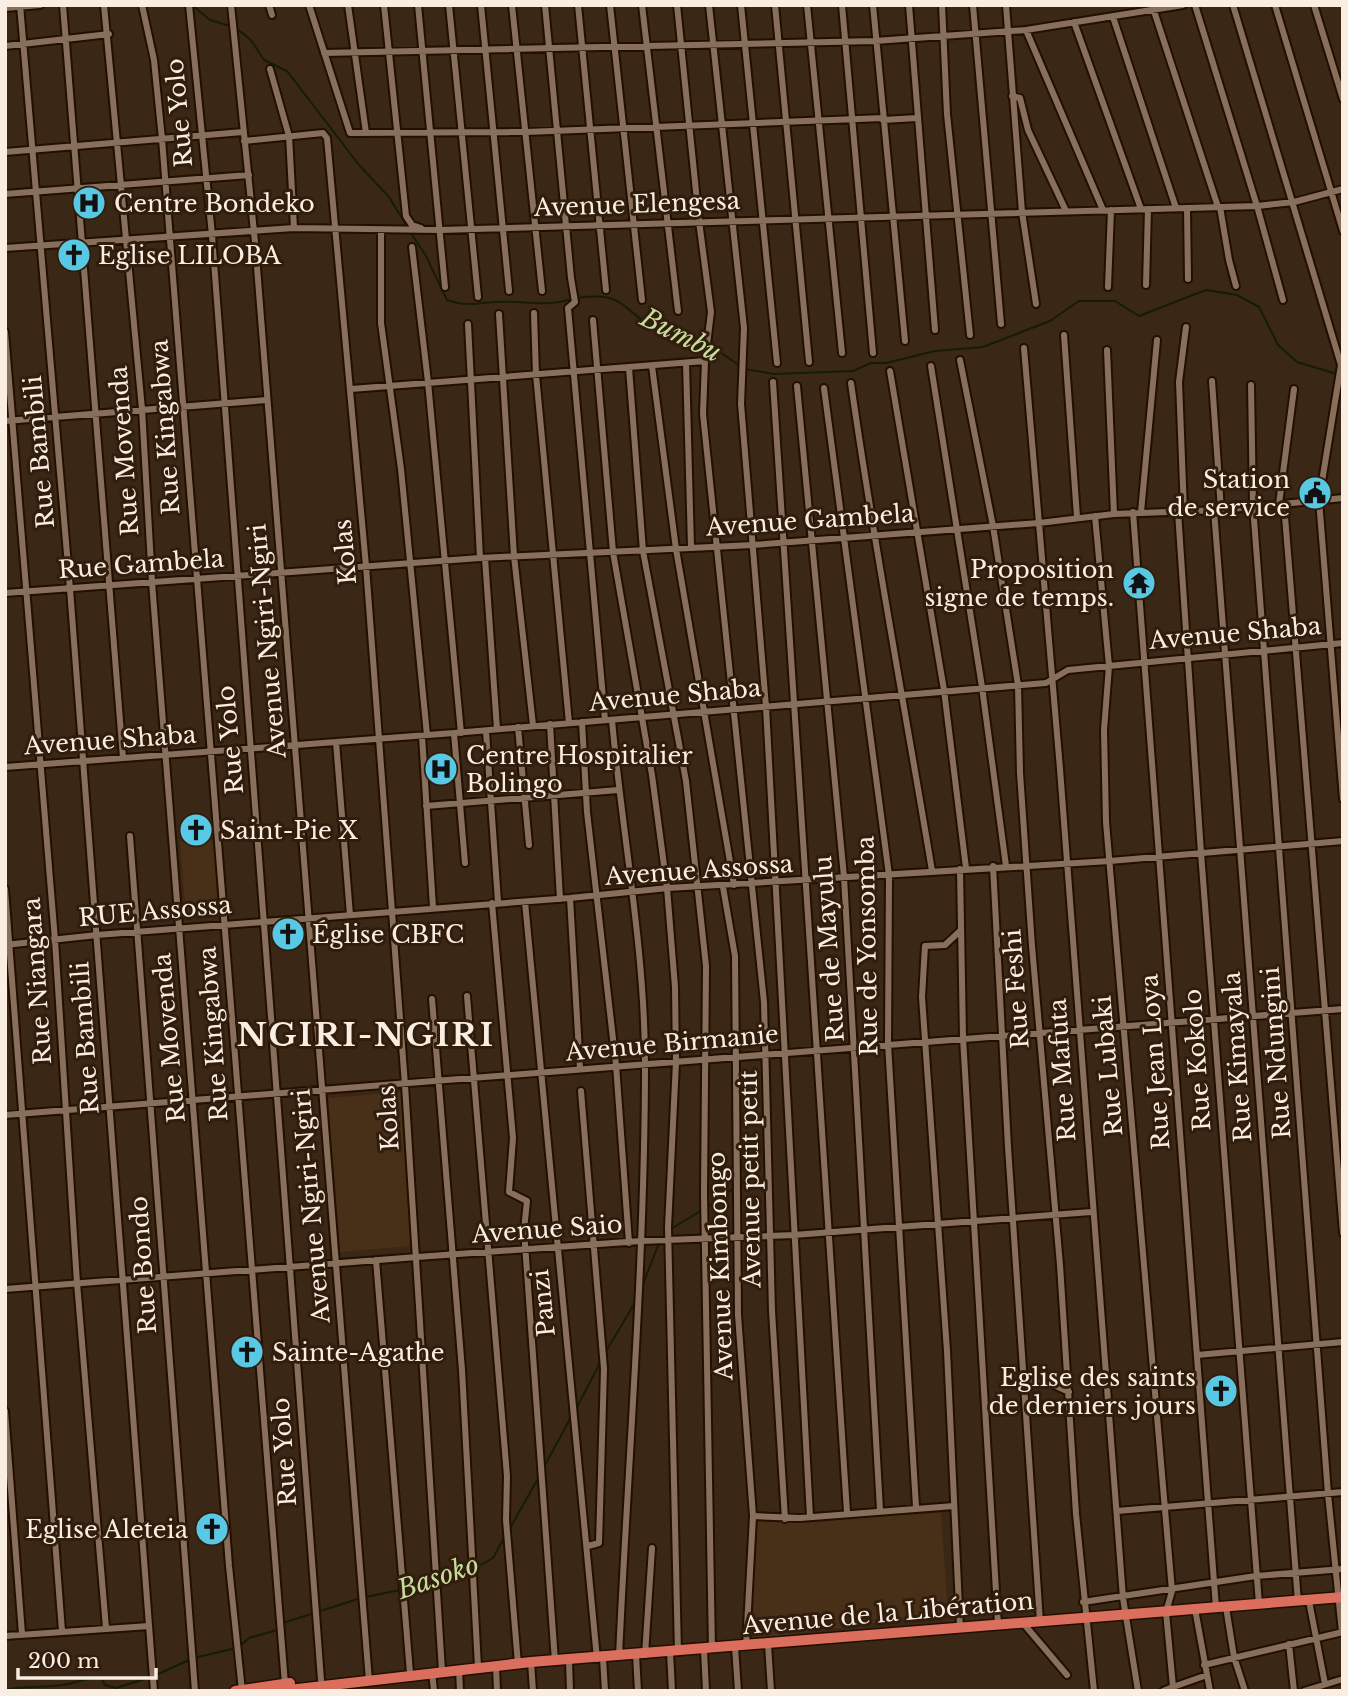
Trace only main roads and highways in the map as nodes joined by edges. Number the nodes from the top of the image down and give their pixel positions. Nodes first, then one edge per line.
1 (1340, 1597) edge
2 (436, 1672) junction
3 (368, 1682) edge
4 (326, 1685) edge
5 (282, 1687) edge
6 (240, 1690) edge
7 (296, 1690) edge

1 - 2 highway, Avenue de la Libération
2 - 3 highway, Avenue de la Libération
2 - 3 highway, Avenue de la Libération
3 - 4 highway, Avenue de la Libération
4 - 5 highway, Avenue de la Libération
4 - 7 highway, Avenue de la Libération
5 - 6 highway, Avenue de la Libération
5 - 7 highway, Avenue de la Libération

